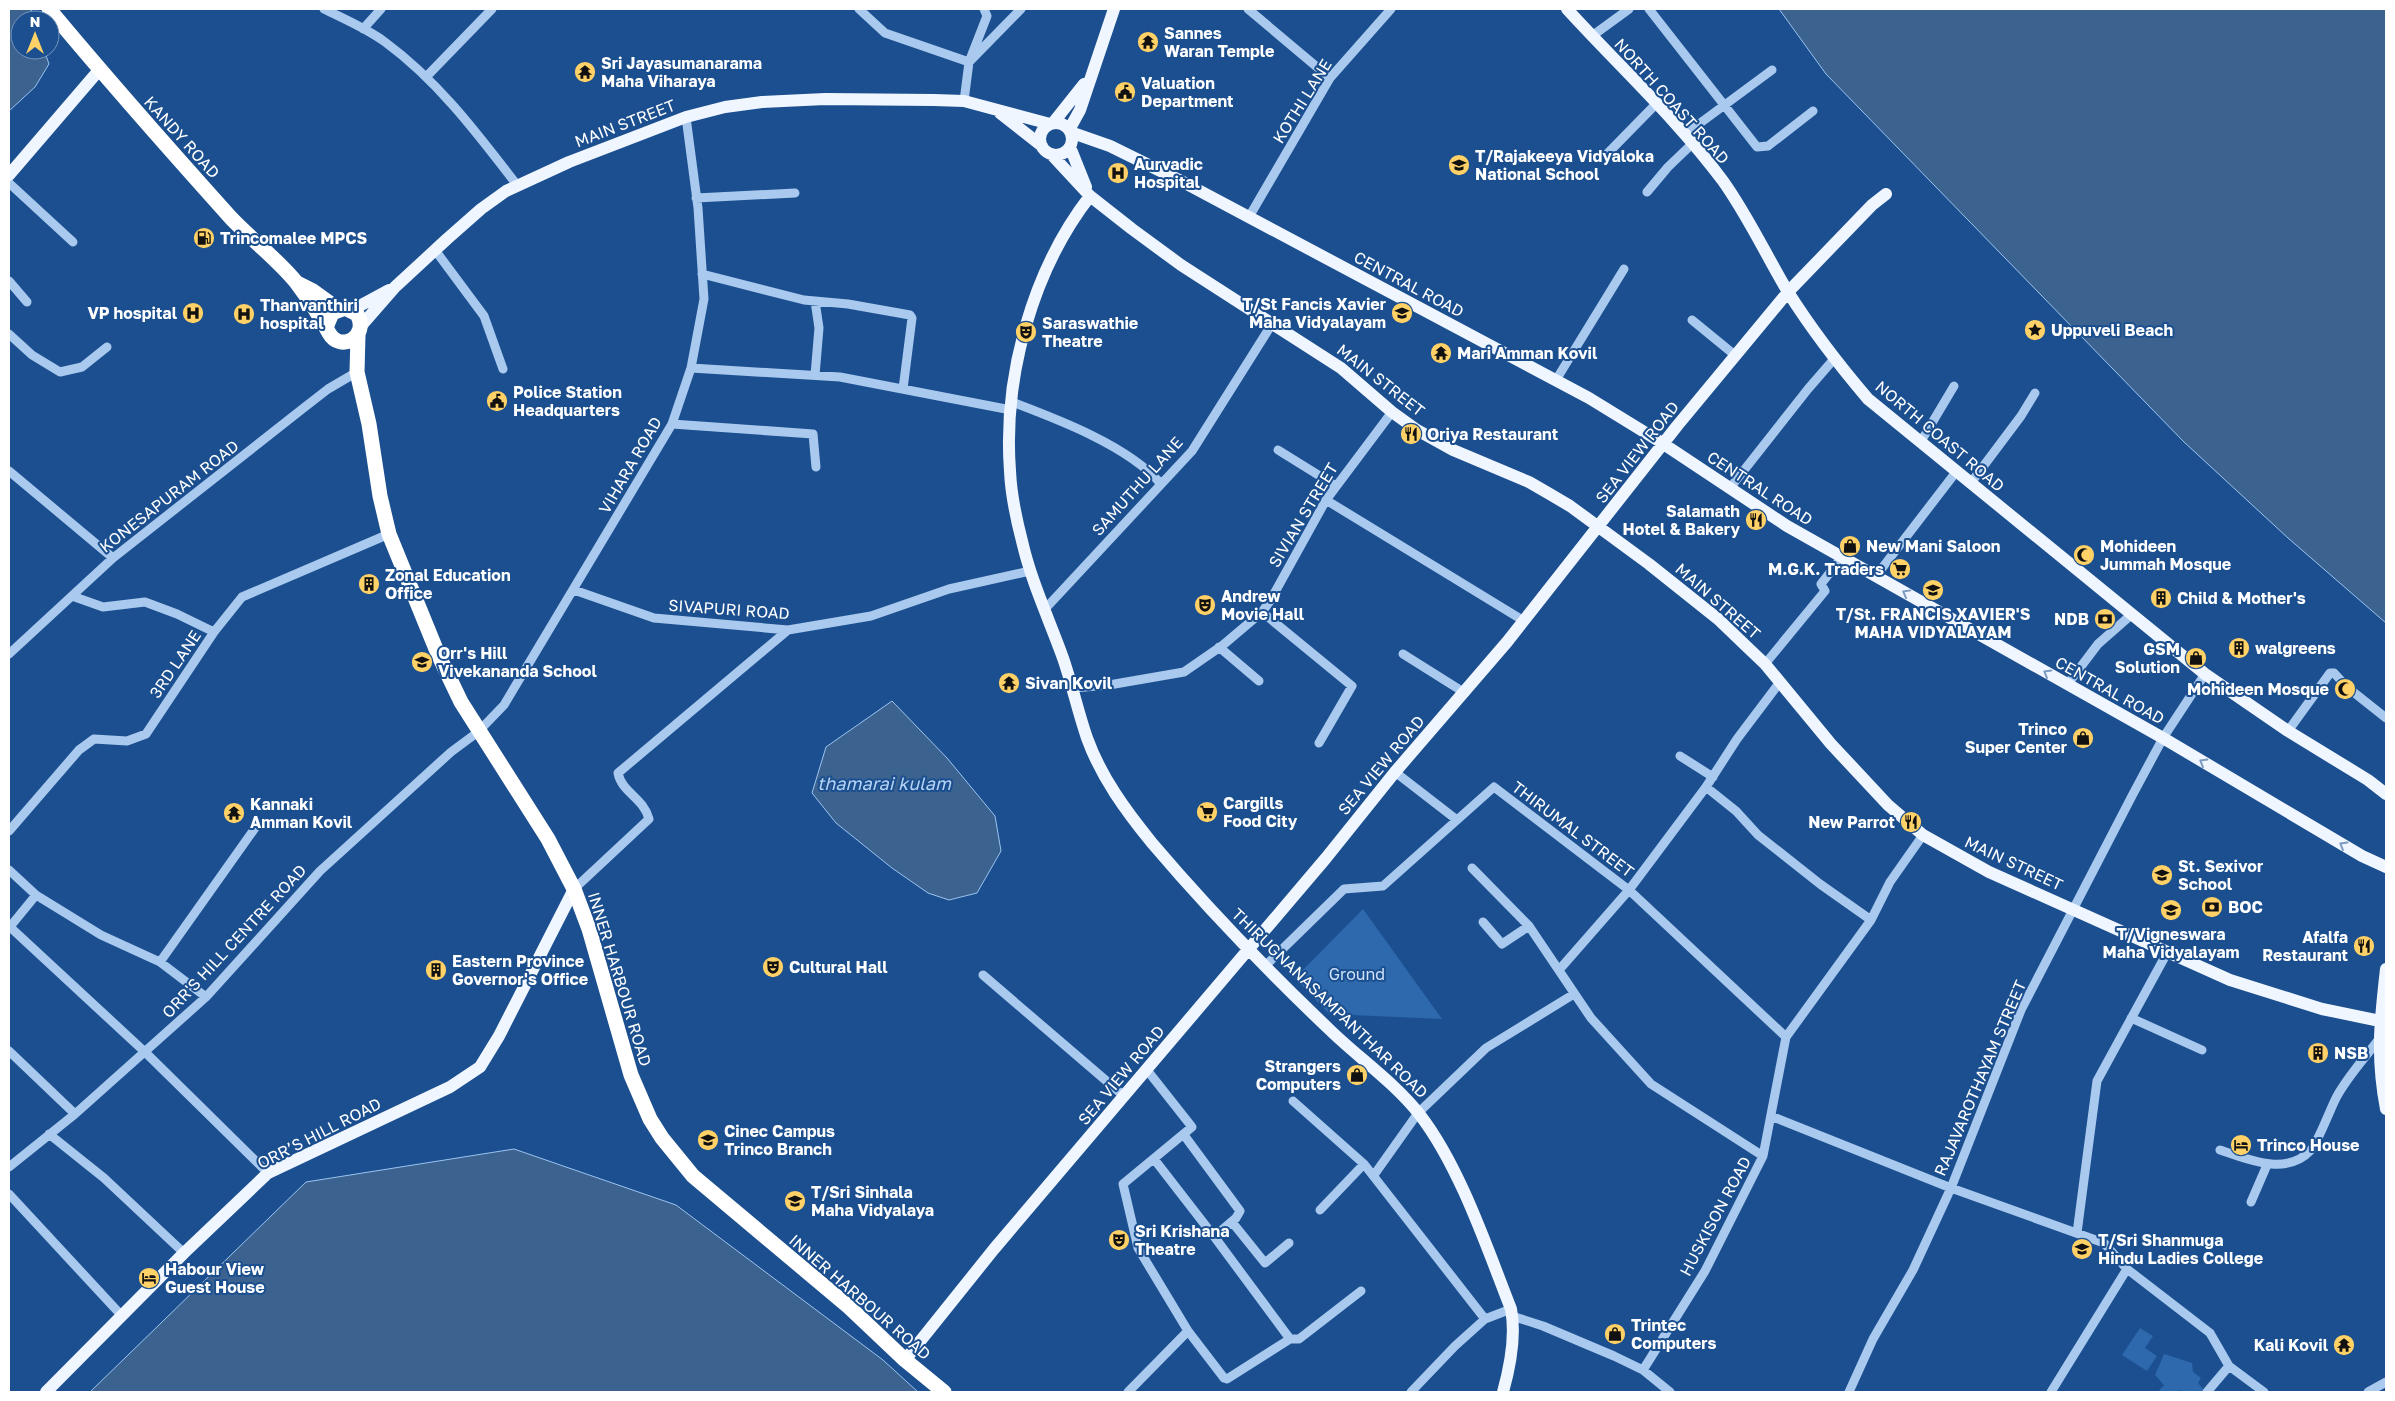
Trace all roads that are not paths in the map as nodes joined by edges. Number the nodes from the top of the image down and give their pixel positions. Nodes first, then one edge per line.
1 (324, 9) edge
2 (381, 9) edge
3 (492, 9) edge
4 (859, 9) edge
5 (984, 9) edge
6 (1022, 9) edge
7 (1114, 9) edge
8 (1248, 9) edge
9 (1391, 9) edge
10 (1567, 9) edge
11 (1629, 9) edge
12 (1649, 9) edge
13 (60, 16) edge
14 (363, 29) junction
15 (1592, 36) junction
16 (969, 62) junction
17 (100, 69) junction
18 (1772, 70) dead end
19 (1093, 72) junction
20 (427, 76) junction
21 (1330, 78) junction
22 (964, 102) junction
23 (1656, 104) junction
24 (1723, 106) junction
25 (997, 110) junction
26 (1814, 111) dead end
27 (686, 117) junction
28 (1052, 124) junction
29 (1070, 138) junction
30 (1688, 140) junction
31 (1047, 150) junction
32 (1607, 154) dead end
33 (9, 175) edge
34 (9, 182) edge
35 (517, 185) junction
36 (1647, 192) dead end
37 (795, 193) dead end
38 (1886, 194) dead end
39 (1090, 196) junction
40 (696, 198) junction
41 (1249, 218) junction
42 (73, 242) dead end
43 (434, 250) junction
44 (1624, 269) dead end
45 (702, 274) junction
46 (9, 281) edge
47 (296, 282) junction
48 (395, 287) junction
49 (1788, 292) junction
50 (815, 301) junction
51 (27, 302) dead end
52 (345, 310) junction
53 (1692, 320) dead end
54 (1272, 324) junction
55 (327, 325) junction
56 (359, 331) junction
57 (9, 334) edge
58 (338, 341) junction
59 (107, 347) dead end
60 (1736, 356) junction
61 (1834, 359) junction
62 (692, 368) junction
63 (503, 369) dead end
64 (357, 372) junction
65 (815, 375) junction
66 (1556, 380) junction
67 (1954, 386) dead end
68 (903, 389) junction
69 (2035, 393) dead end
70 (1012, 406) junction
71 (1392, 412) junction
72 (672, 424) junction
73 (1920, 443) junction
74 (1664, 444) junction
75 (1278, 450) dead end
76 (816, 467) dead end
77 (9, 472) edge
78 (1956, 472) junction
79 (1160, 484) junction
80 (1970, 484) junction
81 (1336, 486) junction
82 (1730, 488) junction
83 (1326, 500) junction
84 (1598, 527) junction
85 (389, 534) junction
86 (1842, 557) junction
87 (113, 558) junction
88 (1030, 571) junction
89 (1876, 576) junction
90 (574, 590) junction
91 (72, 596) junction
92 (1045, 609) junction
93 (1262, 612) junction
94 (2131, 615) junction
95 (1524, 621) junction
96 (788, 630) junction
97 (214, 632) junction
98 (1219, 647) junction
99 (9, 654) edge
100 (1403, 654) dead end
101 (1765, 664) junction
102 (2205, 674) junction
103 (1259, 680) dead end
104 (1780, 682) junction
105 (2067, 685) junction
106 (1073, 688) junction
107 (1465, 693) junction
108 (2386, 718) edge
109 (2288, 731) junction
110 (478, 732) junction
111 (2163, 738) junction
112 (1319, 743) dead end
113 (1680, 756) dead end
114 (1395, 772) junction
115 (1713, 777) junction
116 (1706, 787) junction
117 (2386, 794) edge
118 (1457, 820) junction
119 (255, 828) dead end
120 (9, 831) edge
121 (1923, 835) junction
122 (2386, 867) edge
123 (1472, 868) dead end
124 (9, 870) edge
125 (574, 888) junction
126 (1629, 890) junction
127 (36, 895) junction
128 (2075, 909) junction
129 (1871, 920) junction
130 (1483, 922) dead end
131 (1529, 926) junction
132 (9, 927) edge
133 (1249, 949) junction
134 (2168, 951) junction
135 (160, 962) junction
136 (1265, 966) junction
137 (2386, 969) edge
138 (1559, 970) junction
139 (983, 975) dead end
140 (1574, 994) junction
141 (206, 997) junction
142 (2131, 1018) junction
143 (2380, 1020) junction
144 (1786, 1036) junction
145 (2378, 1039) junction
146 (2202, 1050) dead end
147 (9, 1051) edge
148 (146, 1053) junction
149 (1147, 1070) junction
150 (1124, 1096) junction
151 (1293, 1101) dead end
152 (2386, 1109) edge
153 (1418, 1113) junction
154 (75, 1114) junction
155 (1771, 1116) junction
156 (49, 1134) junction
157 (1184, 1135) junction
158 (2220, 1150) dead end
159 (1763, 1156) junction
160 (1154, 1159) junction
161 (1364, 1164) junction
162 (2267, 1165) junction
163 (9, 1167) edge
164 (268, 1174) junction
165 (1374, 1175) junction
166 (1950, 1188) junction
167 (9, 1194) edge
168 (2251, 1202) dead end
169 (1320, 1210) dead end
170 (1232, 1222) junction
171 (2077, 1233) junction
172 (1215, 1236) junction
173 (1289, 1244) dead end
174 (184, 1253) junction
175 (2127, 1269) junction
176 (1361, 1291) dead end
177 (1511, 1312) junction
178 (122, 1316) junction
179 (1485, 1319) junction
180 (1188, 1331) junction
181 (1290, 1339) junction
182 (905, 1360) junction
183 (2229, 1366) junction
184 (1643, 1370) junction
185 (2386, 1382) edge
186 (46, 1392) edge
187 (944, 1392) edge
188 (1128, 1392) edge
189 (1411, 1392) edge
190 (1503, 1392) edge
191 (1670, 1392) edge
192 (1849, 1392) edge
193 (2051, 1392) edge
194 (2207, 1392) edge
195 (2264, 1392) edge
196 (2368, 1392) edge

1 - 14 street
2 - 14 street
3 - 20 street
4 - 16 street
5 - 16 street
6 - 16 street
7 - 19 main road
8 - 21 street
9 - 21 street, KOTHI LANE
10 - 15 main road, NORTH COAST ROAD
11 - 15 street
12 - 24 street
13 - 17 highway, KANDY ROAD
14 - 20 street
15 - 23 main road, NORTH COAST ROAD
16 - 22 street
17 - 33 main road
17 - 47 highway, KANDY ROAD
18 - 24 street
19 - 28 main road
19 - 29 main road
20 - 35 street
21 - 41 street, KOTHI LANE
22 - 25 main road, MAIN STREET
22 - 27 main road, MAIN STREET
23 - 30 main road, NORTH COAST ROAD
23 - 32 street
24 - 26 street
24 - 30 street
25 - 28 main road, MAIN STREET
25 - 31 main road, MAIN STREET
27 - 35 main road, MAIN STREET
27 - 40 street, VIHARA ROAD
28 - 29 main road
28 - 31 main road
29 - 31 main road
29 - 39 main road
29 - 41 main road, CENTRAL ROAD
30 - 36 street
30 - 49 main road, NORTH COAST ROAD
31 - 39 main road, MAIN STREET
34 - 42 street
35 - 43 main road, MAIN STREET
37 - 40 street
38 - 49 main road, SEA VIEW ROAD
39 - 54 main road, MAIN STREET
39 - 70 main road, THIRUGNANASAMPANTHAR ROAD
40 - 45 street, VIHARA ROAD
41 - 66 main road, CENTRAL ROAD
43 - 48 main road, MAIN STREET
43 - 63 street
44 - 66 street
45 - 50 street
45 - 62 street, VIHARA ROAD
46 - 51 street
47 - 52 highway, KANDY ROAD
47 - 55 highway, KANDY ROAD
48 - 52 main road, MAIN STREET
48 - 56 main road, MAIN STREET
49 - 60 main road, SEA VIEW ROAD
49 - 61 main road, NORTH COAST ROAD
50 - 65 street
50 - 68 street
52 - 55 highway
52 - 56 highway
53 - 60 street
54 - 71 main road, MAIN STREET
54 - 79 street, SAMUTHU LANE
55 - 58 highway
56 - 58 highway
56 - 64 highway, INNER HARBOUR ROAD
57 - 59 street
58 - 64 highway, INNER HARBOUR ROAD
60 - 74 main road, SEA VIEW ROAD
61 - 73 main road, NORTH COAST ROAD
61 - 82 street
62 - 65 street
62 - 72 street, VIHARA ROAD
64 - 85 highway, INNER HARBOUR ROAD
64 - 87 street, KONESAPURAM ROAD
65 - 68 street
66 - 74 main road, CENTRAL ROAD
67 - 73 street
68 - 70 street
69 - 80 street
70 - 79 street
70 - 88 main road, THIRUGNANASAMPANTHAR ROAD
71 - 81 street, SIVIAN STREET
71 - 84 main road, MAIN STREET
72 - 76 street
72 - 90 street, VIHARA ROAD
73 - 78 main road, NORTH COAST ROAD
74 - 82 main road, CENTRAL ROAD
74 - 84 main road, SEA VIEW ROAD
75 - 81 street
77 - 87 street
78 - 80 main road, NORTH COAST ROAD
78 - 89 street
79 - 92 street, SAMUTHU LANE
80 - 94 main road, NORTH COAST ROAD
81 - 83 street, SIVIAN STREET
82 - 86 main road, CENTRAL ROAD
83 - 93 street, SIVIAN STREET
83 - 95 street
84 - 95 main road, SEA VIEW ROAD
84 - 101 main road, MAIN STREET
85 - 97 street, 3RD LANE
85 - 110 highway, INNER HARBOUR ROAD
86 - 89 main road, CENTRAL ROAD
86 - 101 street
87 - 91 street, KONESAPURAM ROAD
88 - 92 main road, THIRUGNANASAMPANTHAR ROAD
88 - 96 street, SIVAPURI ROAD
105 -> 89 main road, CENTRAL ROAD
90 - 96 street, SIVAPURI ROAD
90 - 110 street, VIHARA ROAD
91 - 97 street
91 - 99 street, KONESAPURAM ROAD
92 - 106 main road, THIRUGNANASAMPANTHAR ROAD
93 - 98 street, SIVIAN STREET
93 - 112 street
94 - 102 main road, NORTH COAST ROAD
94 - 105 street
95 - 107 main road, SEA VIEW ROAD
96 - 125 street
97 - 120 street, 3RD LANE
98 - 103 street
98 - 106 street, SIVIAN STREET
100 - 107 street
101 - 104 main road, MAIN STREET
102 - 109 main road, NORTH COAST ROAD
102 - 111 street, RAJAVAROTHAYAM STREET
104 - 115 street
104 - 121 main road, MAIN STREET
105 - 111 main road, CENTRAL ROAD
106 - 133 main road, THIRUGNANASAMPANTHAR ROAD
107 - 114 main road, SEA VIEW ROAD
108 - 109 street
109 - 117 main road, NORTH COAST ROAD
110 - 125 highway, INNER HARBOUR ROAD
110 - 141 street, ORR'S HILL CENTRE ROAD
122 -> 111 main road, CENTRAL ROAD
111 - 128 street, RAJAVAROTHAYAM STREET
113 - 115 street
114 - 118 street
114 - 133 main road, SEA VIEW ROAD
115 - 116 street
116 - 126 street
116 - 129 street
118 - 126 street, THIRUMAL STREET
118 - 136 street, THIRUMAL STREET
119 - 135 street
121 - 128 main road, MAIN STREET
121 - 129 street, HUSKISON ROAD
123 - 131 street
124 - 127 street
125 - 164 main road, ORR’S HILL ROAD
125 - 182 highway, INNER HARBOUR ROAD
126 - 138 street
126 - 144 street, THIRUMAL STREET
127 - 132 street
127 - 135 street
128 - 134 main road, MAIN STREET
128 - 166 street, RAJAVAROTHAYAM STREET
129 - 144 street, HUSKISON ROAD
130 - 131 street
131 - 138 street
132 - 148 street
133 - 136 main road, THIRUGNANASAMPANTHAR ROAD
133 - 149 main road, SEA VIEW ROAD
134 - 142 street
134 - 143 main road, MAIN STREET
135 - 141 street
136 - 153 main road, THIRUGNANASAMPANTHAR ROAD
137 - 143 main road
138 - 140 street
139 - 150 street
140 - 153 street
140 - 159 street
141 - 148 street, ORR'S HILL CENTRE ROAD
142 - 146 street
142 - 171 street
143 - 145 main road
144 - 155 street, HUSKISON ROAD
145 - 152 main road
145 - 162 street
147 - 154 street
148 - 154 street, ORR'S HILL CENTRE ROAD
148 - 164 street
149 - 150 main road, SEA VIEW ROAD
149 - 157 street
150 - 182 main road, SEA VIEW ROAD
151 - 161 street
153 - 165 street
153 - 177 main road, THIRUGNANASAMPANTHAR ROAD
154 - 156 street, ORR'S HILL CENTRE ROAD
155 - 159 street, HUSKISON ROAD
155 - 166 street
156 - 163 street, ORR'S HILL CENTRE ROAD
156 - 174 street
157 - 160 street
157 - 170 street
158 - 162 street
159 - 184 street, HUSKISON ROAD
160 - 172 street
160 - 180 street
161 - 165 street
161 - 169 street
162 - 168 street
164 - 174 main road, ORR’S HILL ROAD
165 - 179 street
166 - 171 street
166 - 192 street, RAJAVAROTHAYAM STREET
167 - 178 street
170 - 172 street
170 - 173 street
171 - 175 street
172 - 181 street
174 - 178 main road, ORR’S HILL ROAD
175 - 183 street
175 - 193 street
176 - 181 street
177 - 179 street
177 - 184 street
177 - 190 main road
178 - 186 main road, ORR’S HILL ROAD
179 - 189 street
180 - 181 street
180 - 188 street
182 - 187 highway, INNER HARBOUR ROAD
183 - 194 street
183 - 195 street
184 - 191 street
185 - 196 street

